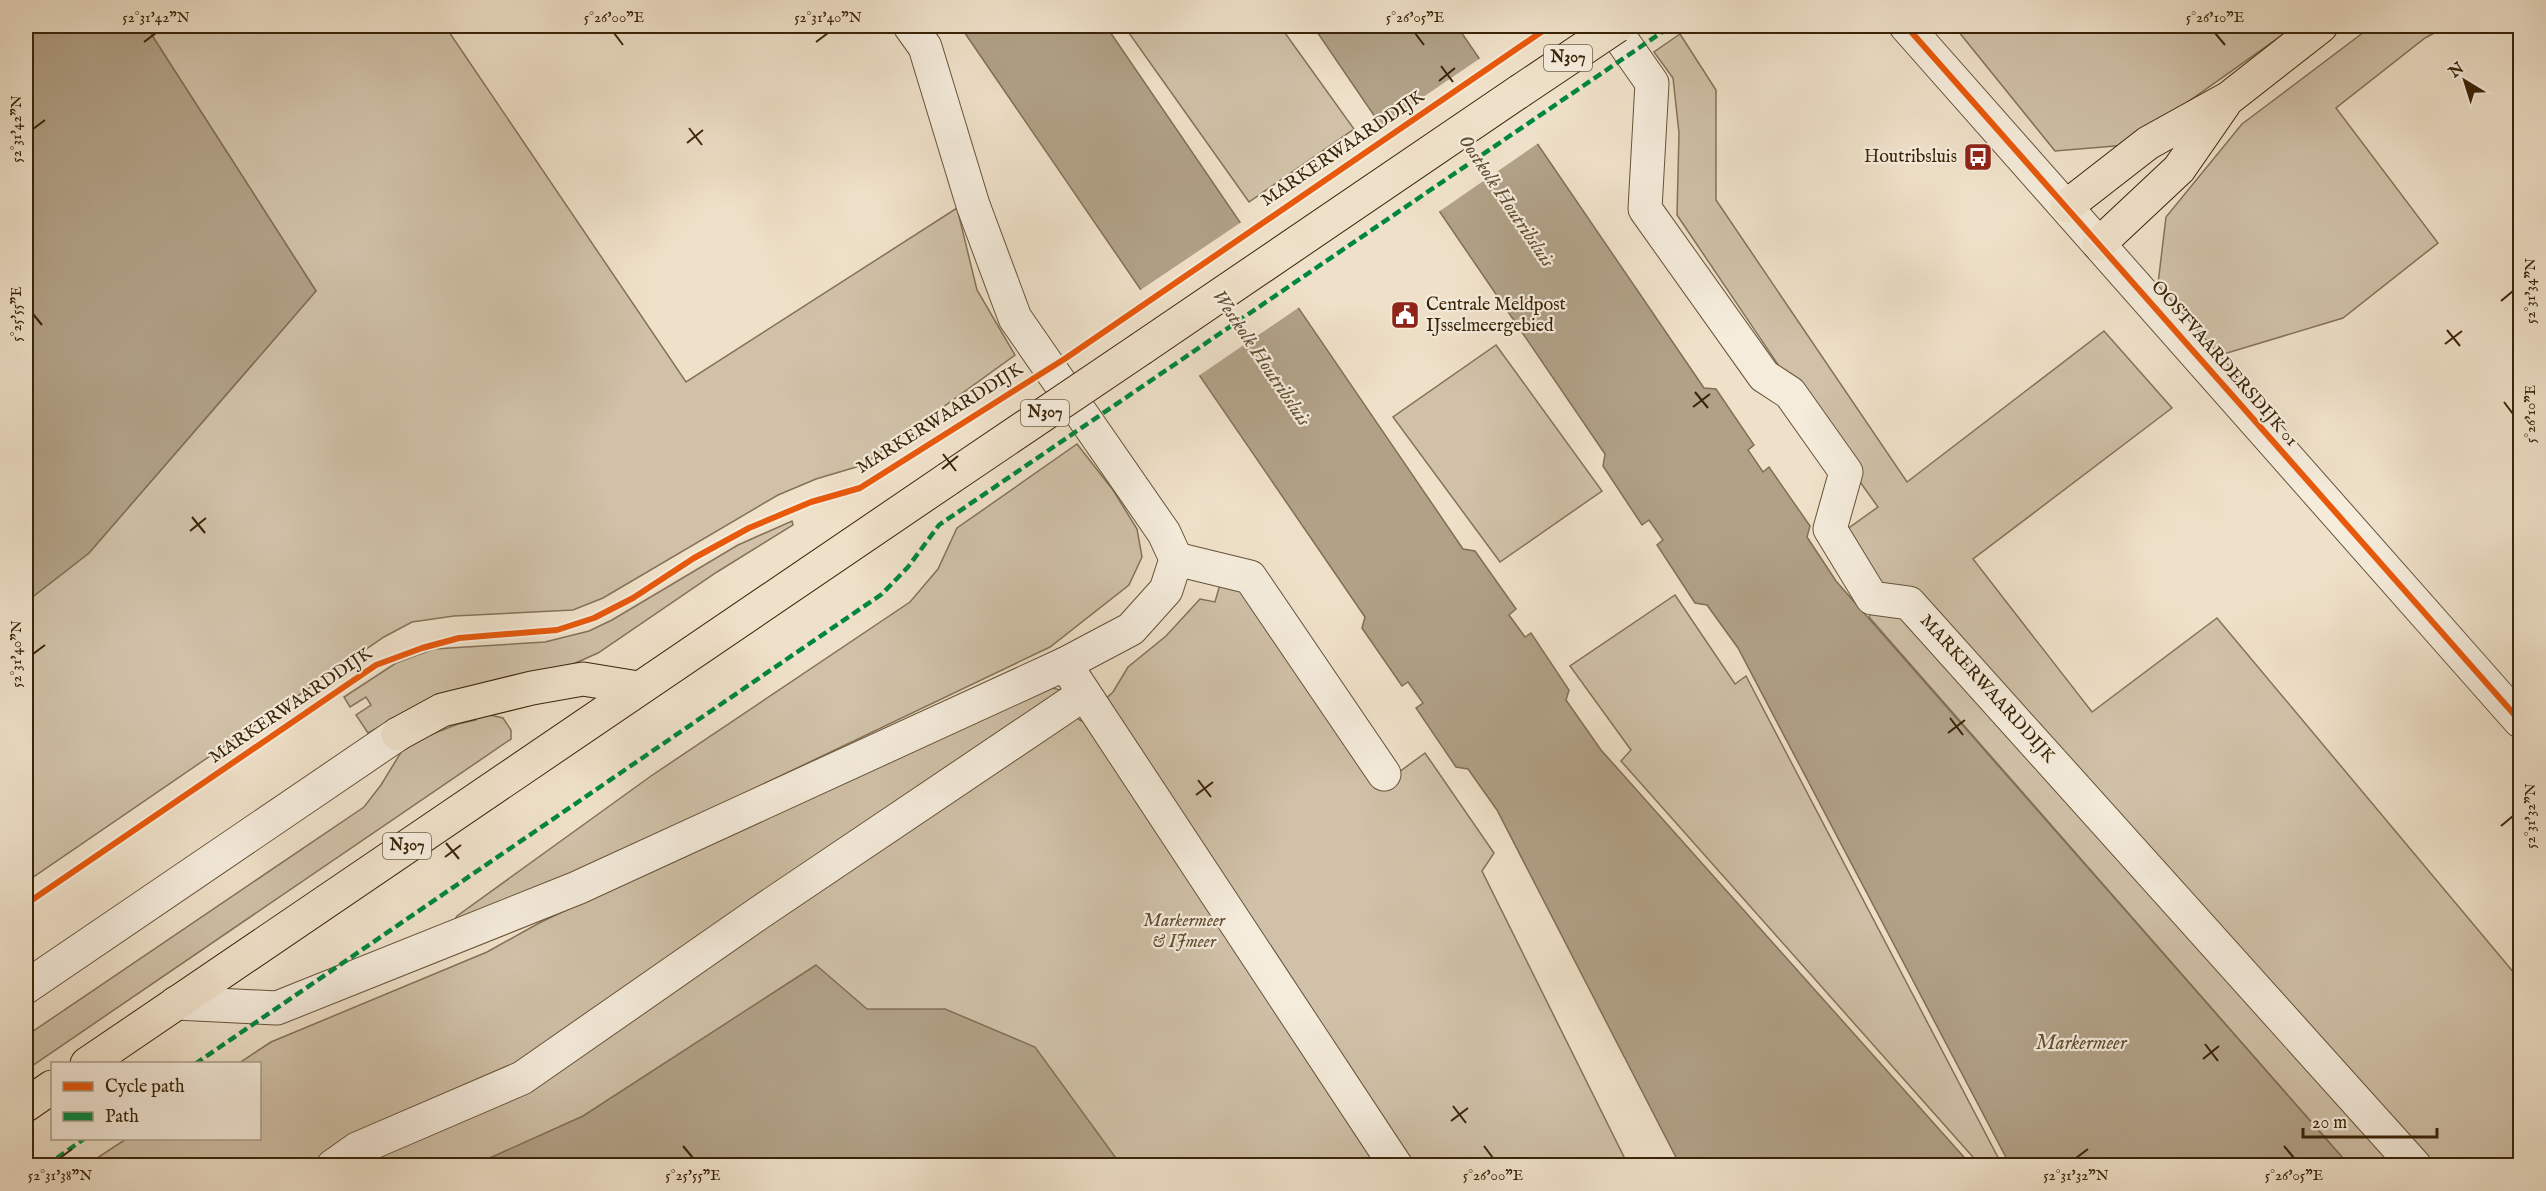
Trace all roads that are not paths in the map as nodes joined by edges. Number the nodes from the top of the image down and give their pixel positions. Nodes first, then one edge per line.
1 (910, 26) edge
2 (1615, 26) edge
3 (1906, 26) edge
4 (2321, 26) edge
5 (2229, 98) junction
6 (2067, 206) junction
7 (2100, 244) junction
8 (1176, 559) junction
9 (1065, 664) junction
10 (638, 688) junction
11 (1084, 694) junction
12 (2520, 721) edge
13 (398, 734) joint
14 (1384, 774) dead end
15 (26, 987) edge
16 (176, 1003) junction
17 (90, 1062) edge
18 (51, 1088) edge
19 (26, 1105) edge
20 (333, 1166) edge
21 (1396, 1166) edge
22 (2415, 1166) edge

1 - 8 street
2 - 10 main road, MARKERWAARDDIJK / N307, bridge
2 - 22 street, MARKERWAARDDIJK
3 - 6 street, OOSTVAARDERSDIJK 01
4 - 5 main road
5 - 6 main road
5 - 7 main road
6 - 7 street, OOSTVAARDERSDIJK 01
7 - 12 street, OOSTVAARDERSDIJK 01
8 - 9 street
8 - 14 street
9 - 11 street
9 - 16 street
10 - 13 main road
10 - 16 main road, MARKERWAARDDIJK / N307
11 - 20 street
11 - 21 street
13 - 15 street
16 - 17 main road, MARKERWAARDDIJK / N307
18 - 19 main road

